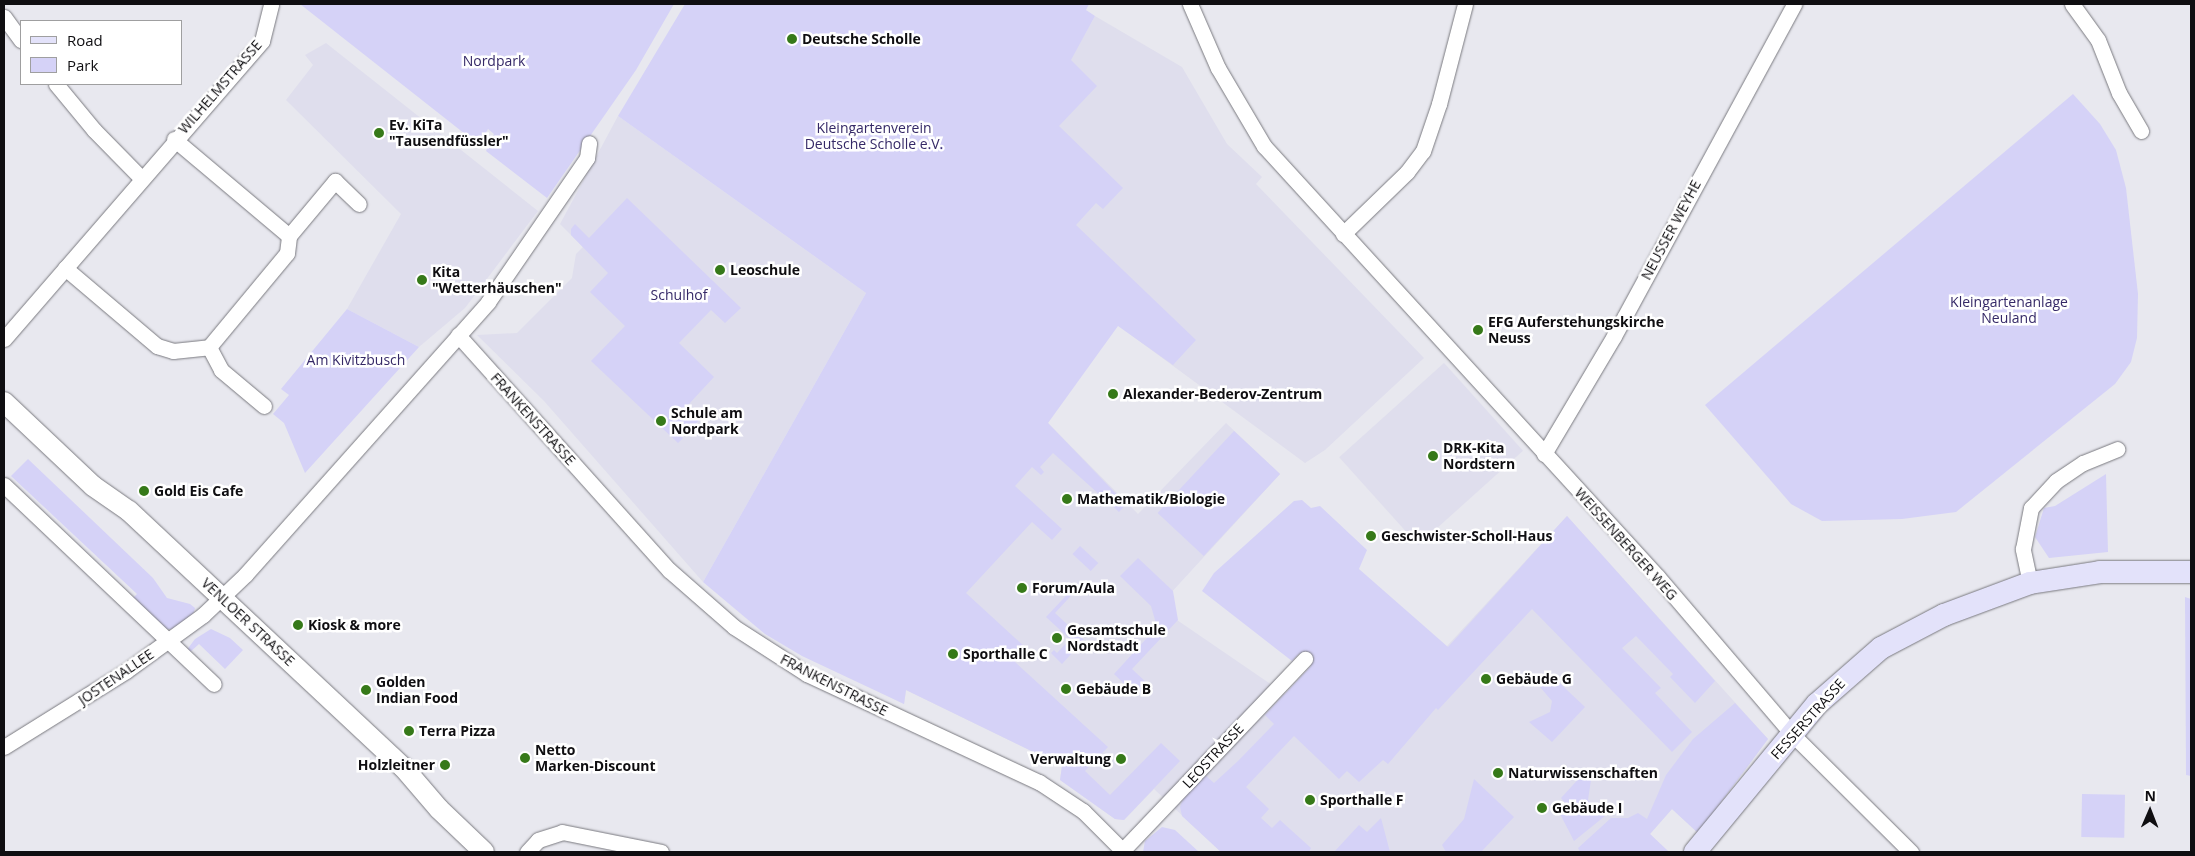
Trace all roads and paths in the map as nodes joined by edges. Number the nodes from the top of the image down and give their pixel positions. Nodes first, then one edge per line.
1 (271, 4) edge
2 (1190, 4) edge
3 (1465, 4) edge
4 (1794, 4) edge
5 (2072, 4) edge
6 (4, 18) edge
7 (20, 39) edge
8 (57, 85) edge
9 (2141, 131) dead end
10 (174, 139) junction
11 (589, 143) dead end
12 (141, 178) junction
13 (359, 204) dead end
14 (1343, 234) junction
15 (289, 236) junction
16 (65, 268) junction
17 (458, 335) junction
18 (4, 338) edge
19 (209, 347) junction
20 (4, 402) edge
21 (264, 406) dead end
22 (2117, 449) dead end
23 (1544, 454) junction
24 (4, 485) edge
25 (2191, 572) edge
26 (2030, 583) junction
27 (222, 598) junction
28 (169, 640) junction
29 (1305, 659) dead end
30 (214, 684) dead end
31 (1792, 734) junction
32 (4, 747) edge
33 (484, 852) edge
34 (527, 852) edge
35 (660, 852) edge
36 (1122, 852) edge
37 (1695, 852) edge
38 (1912, 852) edge

1 - 10 street, WILHELMSTRASSE
2 - 14 street, WEISSENBERGER WEG
3 - 14 street
4 - 23 street, NEUSSER WEYHE
5 - 9 street
6 - 7 street
8 - 12 street
10 - 12 street, WILHELMSTRASSE
10 - 15 street, WILHELMSTRASSE
11 - 17 street
12 - 16 street, WILHELMSTRASSE
13 - 15 street
14 - 23 street, WEISSENBERGER WEG
15 - 19 street
16 - 18 street, WILHELMSTRASSE
16 - 19 street
17 - 27 street
17 - 36 street, FRANKENSTRASSE
19 - 21 street
20 - 27 main road, VENLOER STRASSE
22 - 26 street
23 - 31 street, WEISSENBERGER WEG
24 - 28 street
25 - 26 main road, FESSERSTRASSE
26 - 31 main road, FESSERSTRASSE
27 - 28 street, JOSTENALLEE
27 - 33 main road, VENLOER STRASSE
28 - 30 street
28 - 32 street, JOSTENALLEE
29 - 36 street, LEOSTRASSE
31 - 37 main road, FESSERSTRASSE
31 - 38 street, WEISSENBERGER WEG
34 - 35 street

